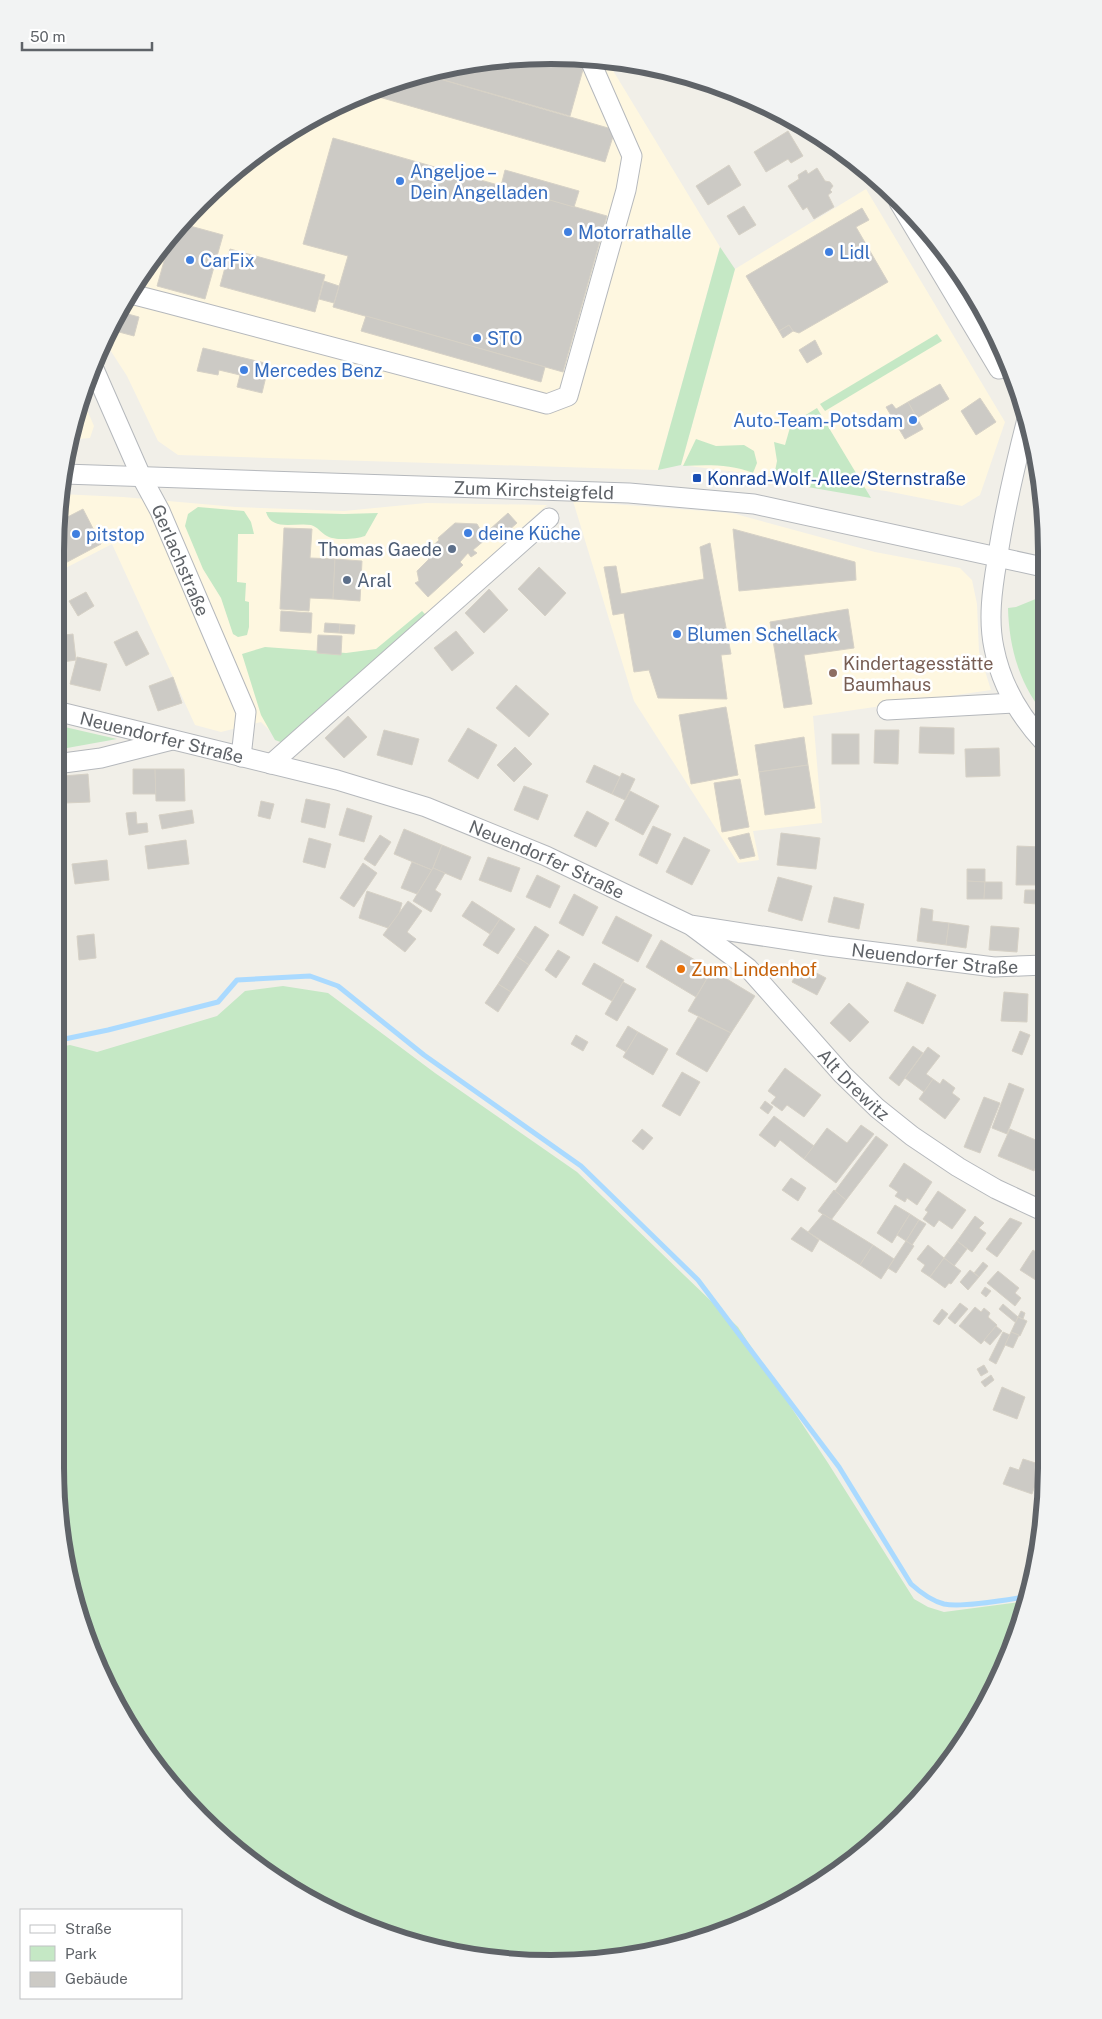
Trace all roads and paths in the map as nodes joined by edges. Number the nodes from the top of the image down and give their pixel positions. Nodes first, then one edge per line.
1 (592, 66) edge
2 (913, 226) edge
3 (137, 294) edge
4 (999, 369) dead end
5 (97, 375) edge
6 (1024, 433) edge
7 (70, 474) edge
8 (141, 476) junction
9 (549, 518) dead end
10 (997, 557) junction
11 (1038, 566) edge
12 (1014, 703) junction
13 (887, 710) dead end
14 (64, 712) edge
15 (1038, 734) edge
16 (175, 739) junction
17 (241, 757) junction
18 (64, 763) edge
19 (271, 764) junction
20 (690, 925) junction
21 (1038, 965) edge
22 (1038, 1209) edge

1 - 3 street
2 - 4 street
5 - 8 street, Gerlachstraße
6 - 10 street
7 - 8 street, Zum Kirchsteigfeld
8 - 10 street, Zum Kirchsteigfeld
8 - 17 street, Gerlachstraße
9 - 19 street
10 - 11 street, Zum Kirchsteigfeld
10 - 12 street
12 - 13 street
12 - 15 street
14 - 16 street, Neuendorfer Straße
16 - 17 street, Neuendorfer Straße
16 - 18 street
17 - 19 street, Neuendorfer Straße
19 - 20 street, Neuendorfer Straße
20 - 21 street, Neuendorfer Straße
20 - 22 street, Alt Drewitz

